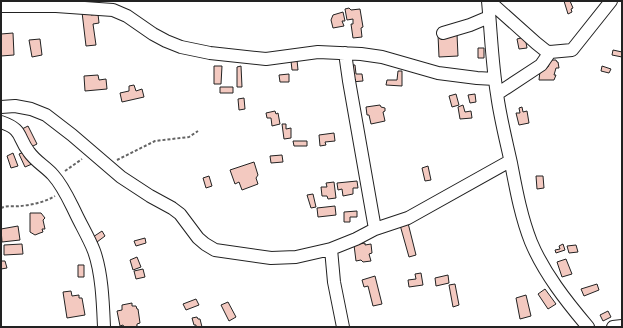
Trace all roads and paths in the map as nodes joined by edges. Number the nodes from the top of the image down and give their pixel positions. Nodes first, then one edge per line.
1 (489, 1) edge
2 (611, 1) edge
3 (8, 4) edge
4 (489, 17) junction
5 (443, 33) dead end
6 (550, 52) junction
7 (345, 53) junction
8 (495, 79) junction
9 (497, 94) junction
10 (1, 107) edge
11 (1, 122) edge
12 (510, 161) junction
13 (50, 199) dead end
14 (1, 208) edge
15 (375, 229) junction
16 (331, 248) junction
17 (622, 326) edge
18 (104, 327) edge
19 (343, 327) edge
20 (588, 327) edge
21 (613, 327) edge

1 - 4 street
1 - 6 street
2 - 6 street
3 - 7 street
4 - 5 street
4 - 8 street
6 - 9 street
7 - 8 street
7 - 15 street
8 - 9 street
9 - 12 street
10 - 16 street
11 - 18 street
12 - 15 street
12 - 20 street
13 - 14 path
15 - 16 street
16 - 19 street
17 - 21 street

